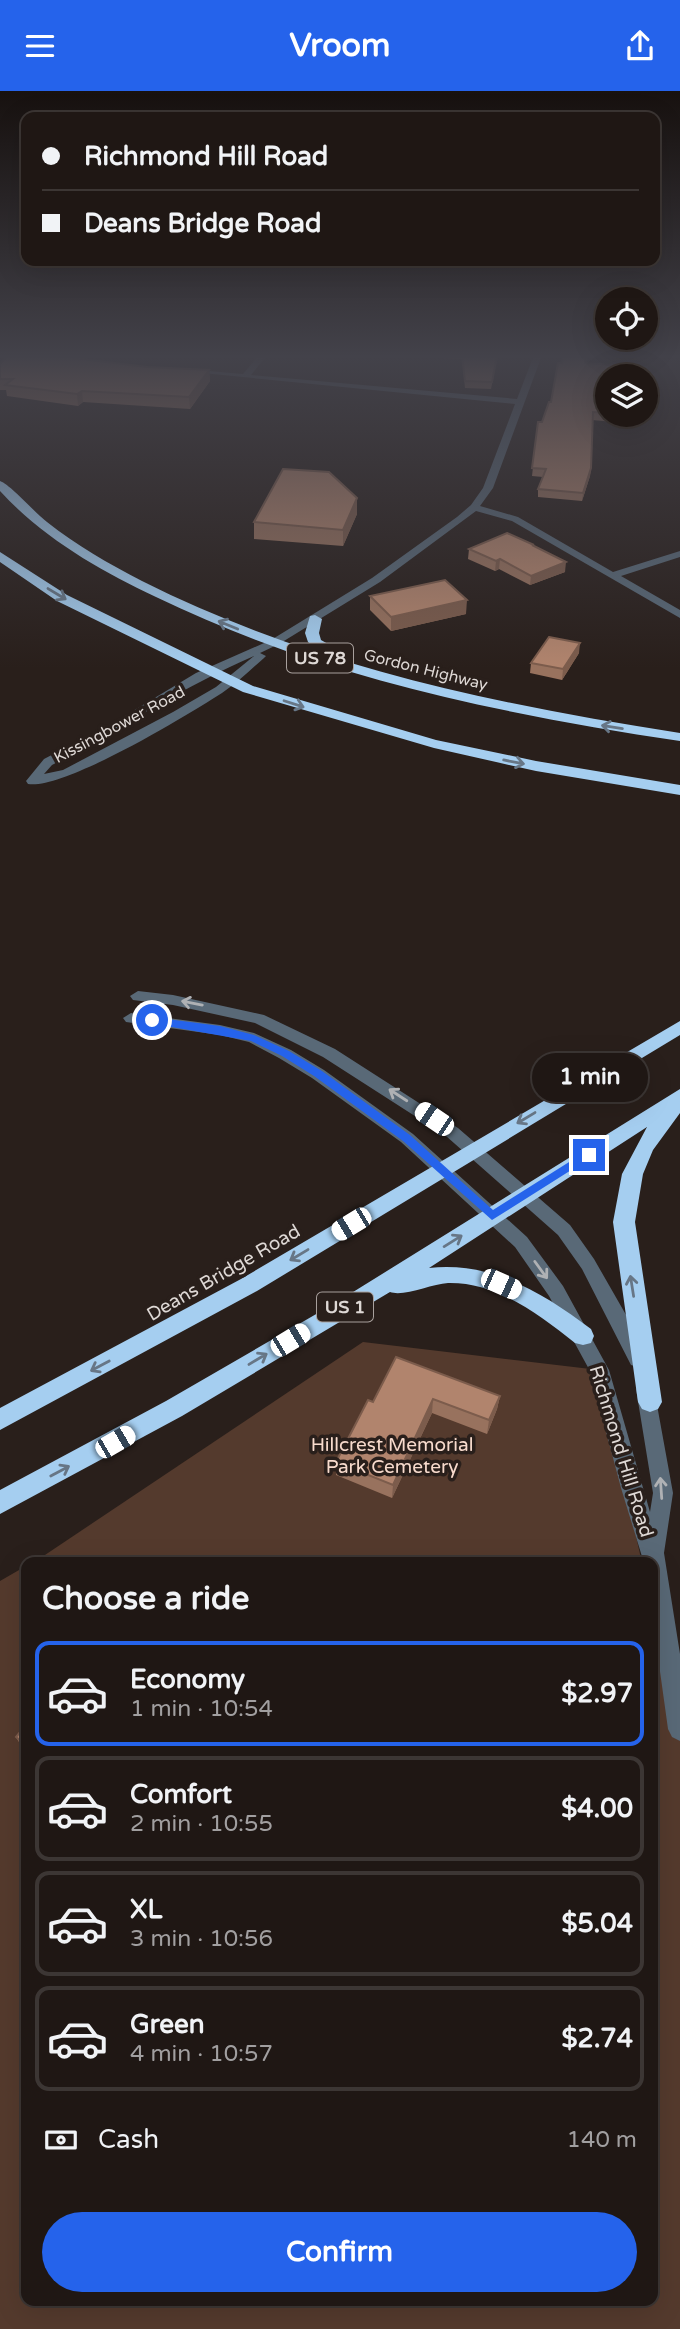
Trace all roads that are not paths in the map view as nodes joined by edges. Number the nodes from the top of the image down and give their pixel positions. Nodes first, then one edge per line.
1 (499, 459) edge
2 (0, 484) edge
3 (474, 507) junction
4 (680, 554) edge
5 (0, 556) edge
6 (614, 575) junction
7 (680, 615) edge
8 (315, 619) junction
9 (275, 642) junction
10 (209, 671) junction
11 (230, 681) junction
12 (479, 702) junction
13 (680, 737) edge
14 (680, 790) edge
15 (138, 996) dead end
16 (131, 1018) dead end
17 (680, 1027) edge
18 (680, 1098) edge
19 (473, 1150) junction
20 (441, 1169) junction
21 (526, 1194) junction
22 (492, 1216) junction
23 (337, 1312) junction
24 (583, 1336) junction
25 (650, 1402) junction
26 (0, 1420) edge
27 (0, 1503) edge
28 (654, 1555) joint
29 (658, 1582) edge
30 (680, 1729) edge

1 - 3 street, Kissingbower Road
9 -> 2 highway, Gordon Highway / US 78
3 - 6 street
3 - 8 street, Kissingbower Road
4 - 6 street
5 -> 10 highway, US 78
6 - 7 street
8 - 9 street, Kissingbower Road
8 - 12 highway
9 - 10 street, Kissingbower Road
9 - 11 street, Kissingbower Road
9 - 12 highway, Gordon Highway / US 78
10 - 11 highway, US 78
10 - 11 street, Kissingbower Road
11 -> 14 highway, US 78
13 -> 12 highway, Gordon Highway / US 78
19 -> 15 street, Richmond Hill Road
16 - 20 street, Richmond Hill Road
17 -> 19 highway, Deans Bridge Road
18 - 21 highway, US 1
25 -> 18 highway
19 - 20 highway, Deans Bridge Road
19 - 21 street, Richmond Hill Road
20 - 22 street, Richmond Hill Road
20 -> 26 highway, Deans Bridge Road
21 - 22 highway, US 1
21 - 25 street, Richmond Hill Road
23 -> 22 highway, US 1
22 -> 24 street, Richmond Hill Road
23 - 24 highway
27 -> 23 highway, US 1
24 - 28 street, Richmond Hill Road
28 -> 25 street, Richmond Hill Road
29 - 30 street, Richmond Hill Road

